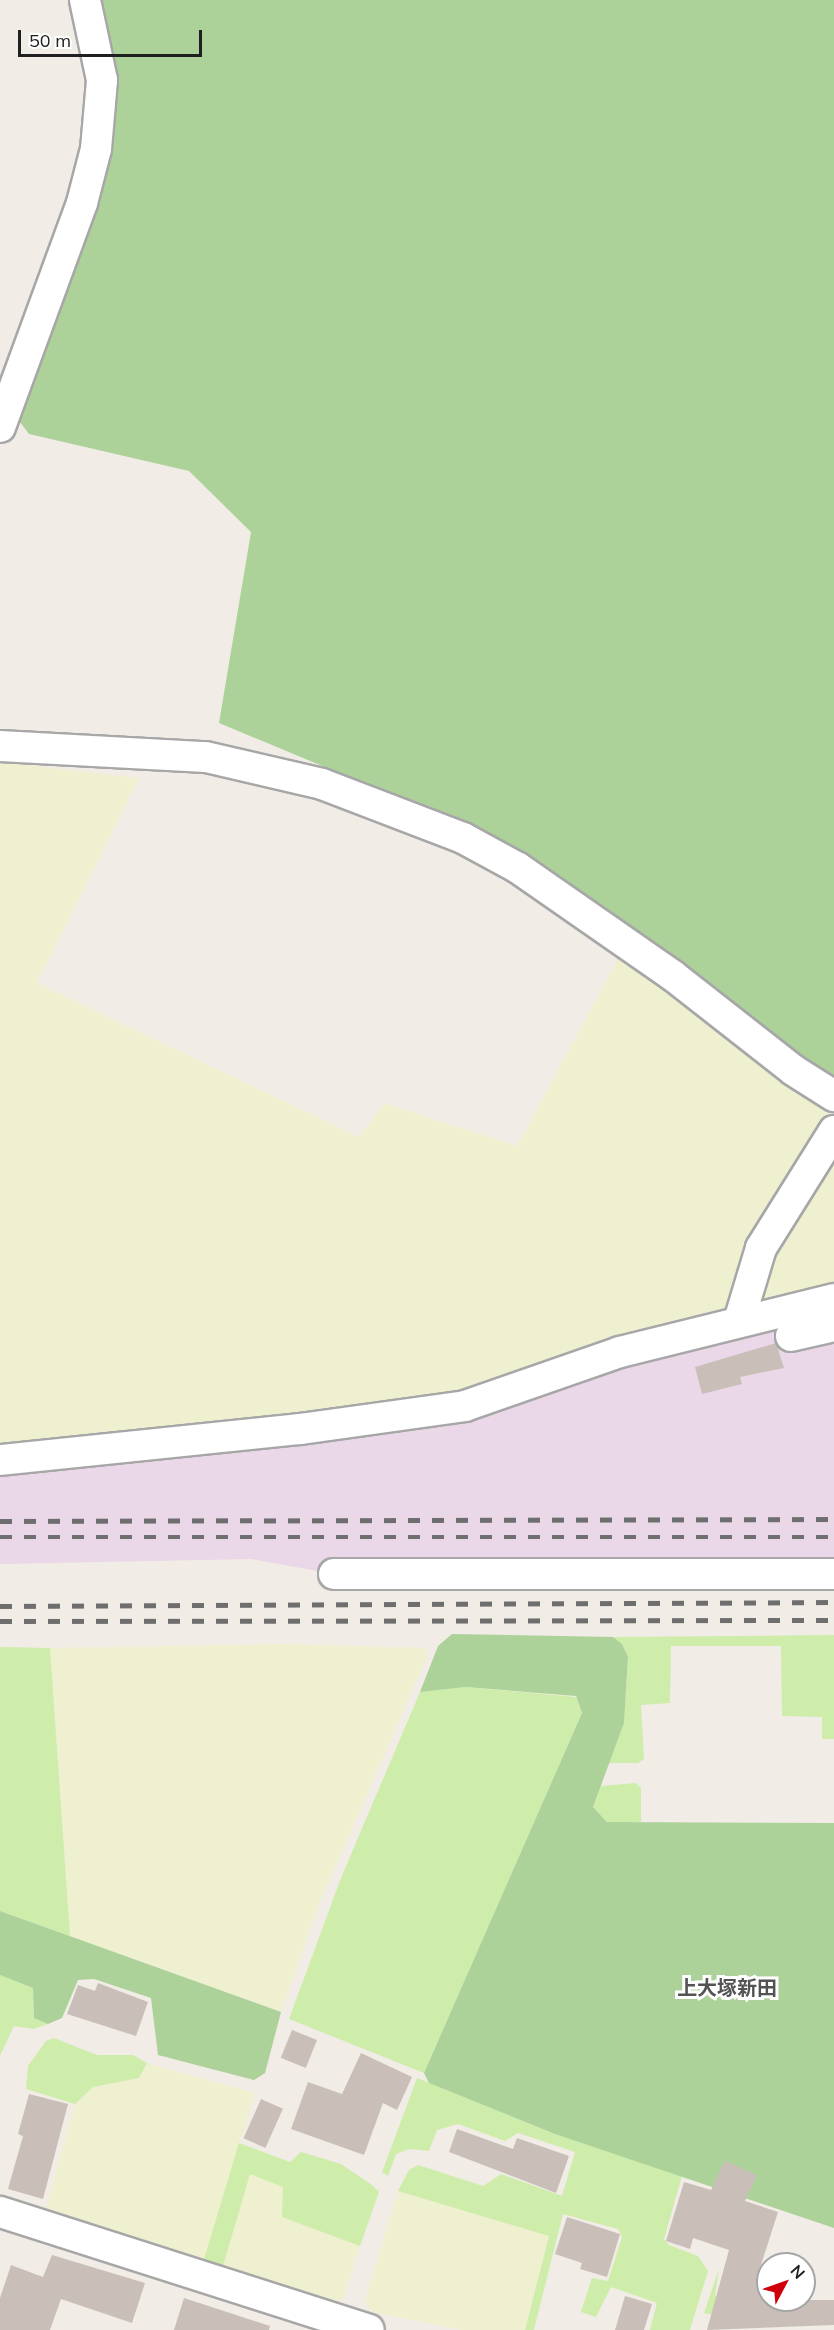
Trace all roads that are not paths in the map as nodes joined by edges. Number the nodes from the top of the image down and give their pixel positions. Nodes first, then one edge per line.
1 (85, 0) edge
2 (0, 426) edge
3 (0, 746) edge
4 (834, 1096) edge
5 (834, 1131) edge
6 (834, 1299) edge
7 (739, 1321) junction
8 (834, 1326) edge
9 (791, 1336) dead end
10 (0, 1460) edge
11 (334, 1574) dead end
12 (834, 1574) edge
13 (0, 2212) edge
14 (369, 2330) edge

1 - 2 street
3 - 4 street
5 - 7 street
6 - 7 street
7 - 10 street
8 - 9 street
11 - 12 street
13 - 14 street

